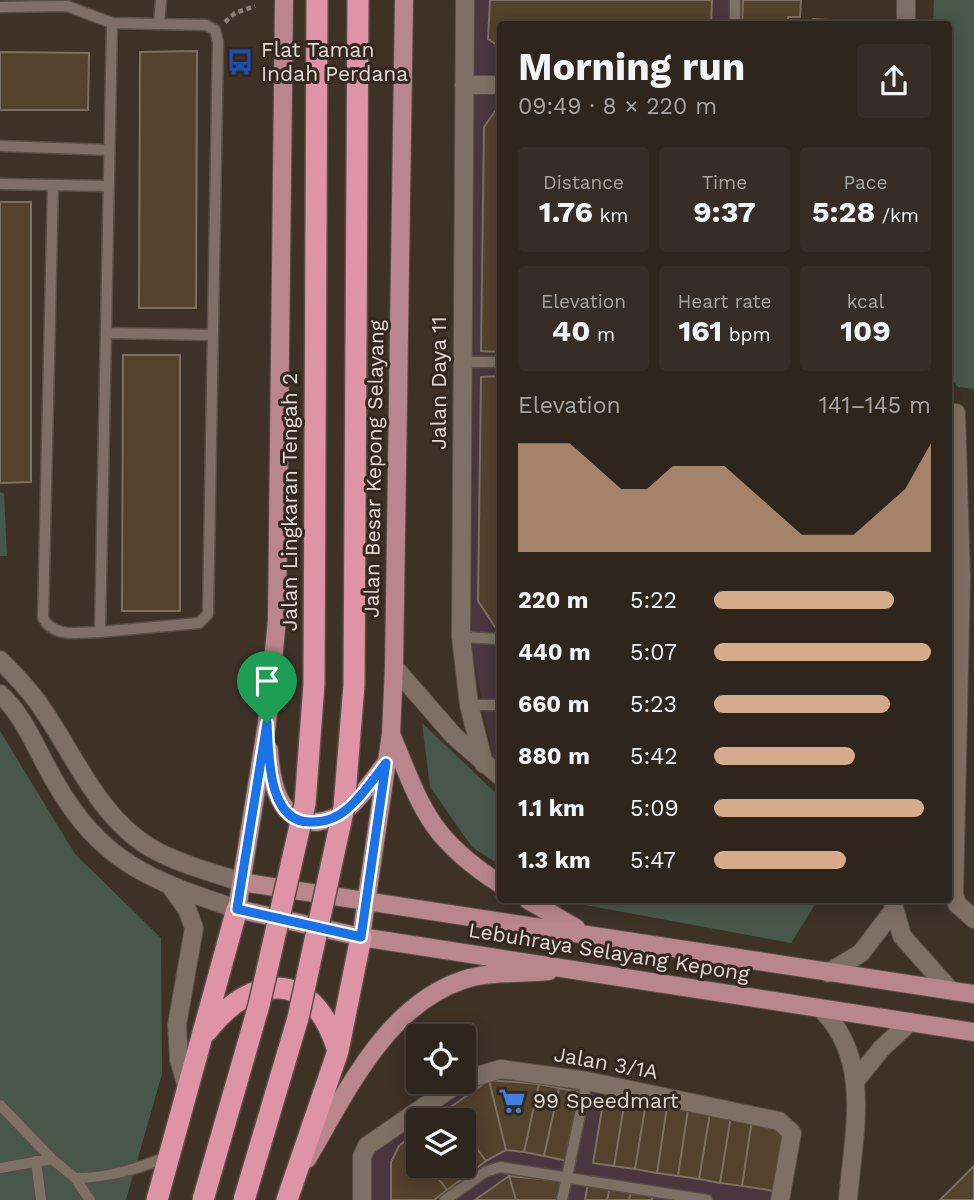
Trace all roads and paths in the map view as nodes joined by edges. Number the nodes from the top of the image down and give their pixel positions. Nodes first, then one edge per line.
1 (160, 0) edge
2 (284, 0) edge
3 (317, 0) edge
4 (358, 0) edge
5 (404, 0) edge
6 (465, 0) edge
7 (735, 0) edge
8 (906, 0) edge
9 (67, 3) edge
10 (254, 6) dead end
11 (0, 7) edge
12 (735, 21) edge
13 (906, 21) edge
14 (111, 23) junction
15 (159, 24) junction
16 (215, 30) junction
17 (464, 85) junction
18 (497, 85) edge
19 (0, 146) edge
20 (109, 150) junction
21 (0, 184) edge
22 (54, 185) junction
23 (108, 186) junction
24 (106, 333) junction
25 (212, 335) junction
26 (462, 362) junction
27 (497, 362) edge
28 (960, 414) edge
29 (968, 579) edge
30 (100, 632) junction
31 (461, 637) junction
32 (497, 639) edge
33 (0, 660) edge
34 (394, 667) junction
35 (0, 694) edge
36 (469, 705) junction
37 (497, 705) edge
38 (267, 723) junction
39 (391, 734) junction
40 (956, 750) junction
41 (974, 753) edge
42 (386, 763) junction
43 (484, 764) junction
44 (497, 774) edge
45 (241, 882) junction
46 (497, 882) edge
47 (171, 887) junction
48 (367, 900) junction
49 (533, 903) edge
50 (892, 905) edge
51 (237, 909) junction
52 (974, 919) edge
53 (582, 932) junction
54 (361, 937) junction
55 (580, 968) junction
56 (828, 973) junction
57 (950, 990) junction
58 (974, 994) edge
59 (822, 1010) junction
60 (910, 1022) junction
61 (974, 1032) edge
62 (204, 1035) junction
63 (338, 1051) junction
64 (476, 1077) edge
65 (857, 1079) junction
66 (587, 1081) junction
67 (188, 1091) junction
68 (443, 1094) edge
69 (0, 1105) edge
70 (171, 1156) junction
71 (52, 1159) junction
72 (36, 1161) junction
73 (0, 1168) edge
74 (566, 1177) junction
75 (75, 1178) junction
76 (289, 1193) edge
77 (41, 1200) edge
78 (90, 1200) edge
79 (157, 1200) edge
80 (203, 1200) edge
81 (244, 1200) edge
82 (362, 1200) edge
83 (445, 1200) edge
84 (562, 1200) edge
85 (707, 1200) edge
86 (780, 1200) edge
87 (848, 1200) edge

1 - 15 lane
2 - 38 main road
3 - 80 highway, Jalan Lingkaran Tengah 2, bridge
4 - 81 highway, bridge
5 - 34 main road, Jalan Besar Kepong Selayang
6 - 17 street, Jalan Daya 11
7 - 12 lane
8 - 13 street
9 - 11 lane
9 - 14 lane
10 - 16 path
14 - 15 lane
14 - 20 lane
15 - 16 lane
16 - 25 lane
17 - 18 street
17 - 26 street, Jalan Daya 11
19 - 20 lane
20 - 23 lane
21 - 22 lane
22 - 23 lane
22 - 30 lane
23 - 24 lane
24 - 25 lane
24 - 30 lane
25 - 30 lane
26 - 27 lane
26 - 31 street, Jalan Daya 11
28 - 29 street
29 - 40 street
31 - 32 lane
31 - 36 street, Jalan Daya 11
33 - 45 street
34 - 39 main road, Jalan Besar Kepong Selayang
34 - 43 street
35 - 47 street
36 - 37 lane
36 - 43 street, Jalan Daya 11
38 - 42 main road
38 - 45 main road
39 - 42 main road, Jalan Besar Kepong Selayang
39 - 46 main road
40 - 41 street
40 - 52 street
42 - 48 main road, Jalan Besar Kepong Selayang
43 - 44 street
45 - 48 main road, Lebuhraya Selayang Kepong
45 - 51 main road
47 - 51 street
47 - 67 street
48 - 53 main road, Lebuhraya Selayang Kepong
48 - 54 main road, Jalan Besar Kepong Selayang
49 - 53 main road
50 - 56 street
50 - 57 street
51 - 54 main road, Lebuhraya Selayang Kepong
51 - 62 highway
53 - 56 main road, Lebuhraya Selayang Kepong
54 - 55 main road, Lebuhraya Selayang Kepong
54 - 63 highway
55 - 59 main road, Lebuhraya Selayang Kepong
55 - 76 main road
56 - 57 main road, Lebuhraya Selayang Kepong
57 - 58 main road, Lebuhraya Selayang Kepong
59 - 60 main road, Lebuhraya Selayang Kepong
59 - 65 street
60 - 61 main road, Lebuhraya Selayang Kepong
60 - 65 street
62 - 63 highway
62 - 67 highway
63 - 76 highway
64 - 66 street, Jalan 3/1A
65 - 87 street
66 - 74 lane
66 - 86 street, Jalan 3/1A
67 - 70 highway
68 - 82 street, Jalan 3/1A
69 - 71 lane
70 - 75 lane
70 - 79 highway
71 - 72 lane
71 - 75 lane
72 - 73 lane
72 - 77 lane
74 - 83 lane
74 - 84 lane
74 - 85 lane
75 - 78 lane

